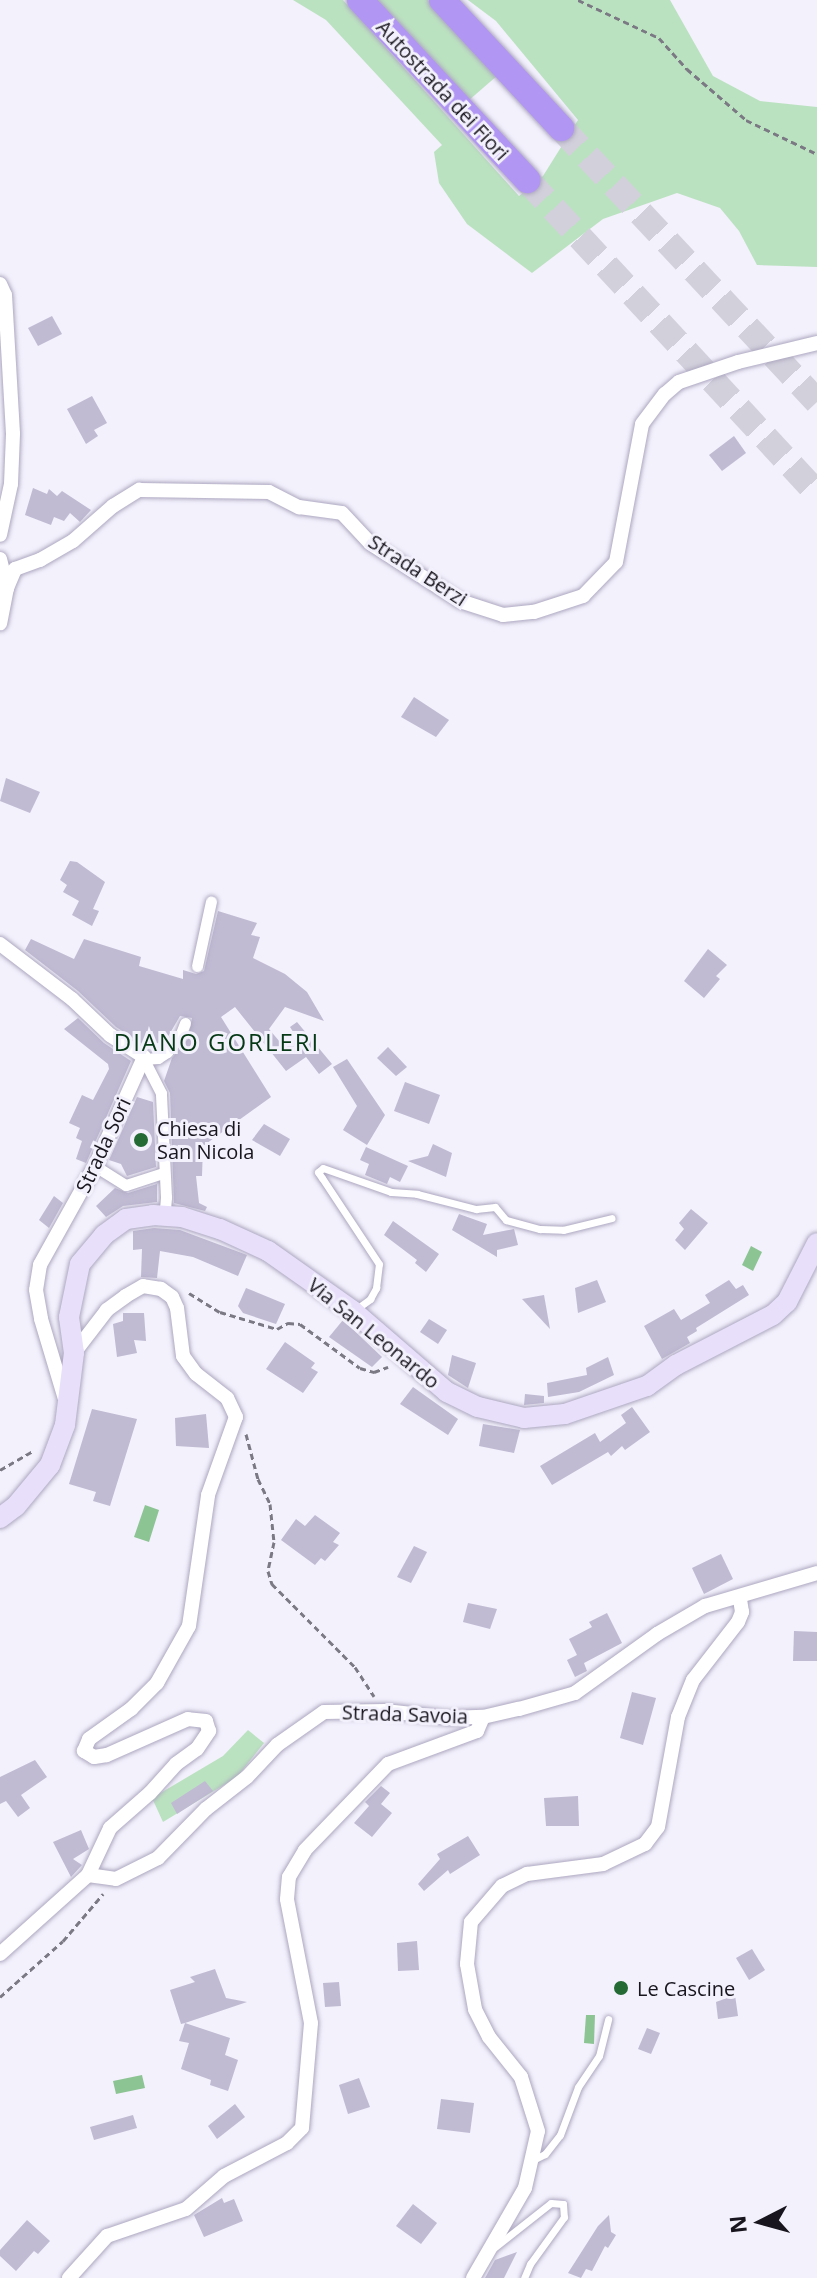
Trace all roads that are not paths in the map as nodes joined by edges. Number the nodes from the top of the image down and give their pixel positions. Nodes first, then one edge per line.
1 (360, 0) edge
2 (442, 0) edge
3 (561, 128) tunnel mouth
4 (527, 180) tunnel mouth
5 (0, 284) edge
6 (817, 343) edge
7 (0, 535) edge
8 (0, 559) edge
9 (7, 588) junction
10 (0, 623) edge
11 (211, 901) dead end
12 (0, 944) edge
13 (197, 966) dead end
14 (185, 1023) dead end
15 (144, 1059) junction
16 (95, 1166) junction
17 (164, 1173) junction
18 (153, 1215) junction
19 (612, 1218) dead end
20 (817, 1243) edge
21 (353, 1311) junction
22 (74, 1353) junction
23 (67, 1407) junction
24 (0, 1518) edge
25 (817, 1573) edge
26 (740, 1599) junction
27 (483, 1717) junction
28 (88, 1875) junction
29 (0, 1954) edge
30 (608, 2019) dead end
31 (533, 2160) junction
32 (490, 2251) junction
33 (69, 2278) edge
34 (473, 2278) edge
35 (524, 2278) edge

1 - 4 highway, Autostrada dei Fiori
2 - 3 highway
5 - 7 street
6 - 9 street, Strada Berzi
8 - 9 street
9 - 10 street
11 - 13 street
12 - 15 street
14 - 15 street
15 - 16 street, Strada Sori
15 - 17 street
16 - 17 street
16 - 23 street, Strada Sori
17 - 18 street
18 - 21 main road, Via San Leonardo
18 - 22 main road, Via San Leonardo
19 - 21 lane
20 - 21 main road, Via San Leonardo
22 - 23 main road, Via San Leonardo
22 - 28 street
23 - 24 main road, Via San Leonardo
25 - 26 street, Strada Savoia
26 - 27 street, Strada Savoia
26 - 31 street
27 - 28 street, Strada Savoia
27 - 33 street
28 - 29 street
30 - 31 lane
31 - 32 street
32 - 34 street
32 - 35 lane

